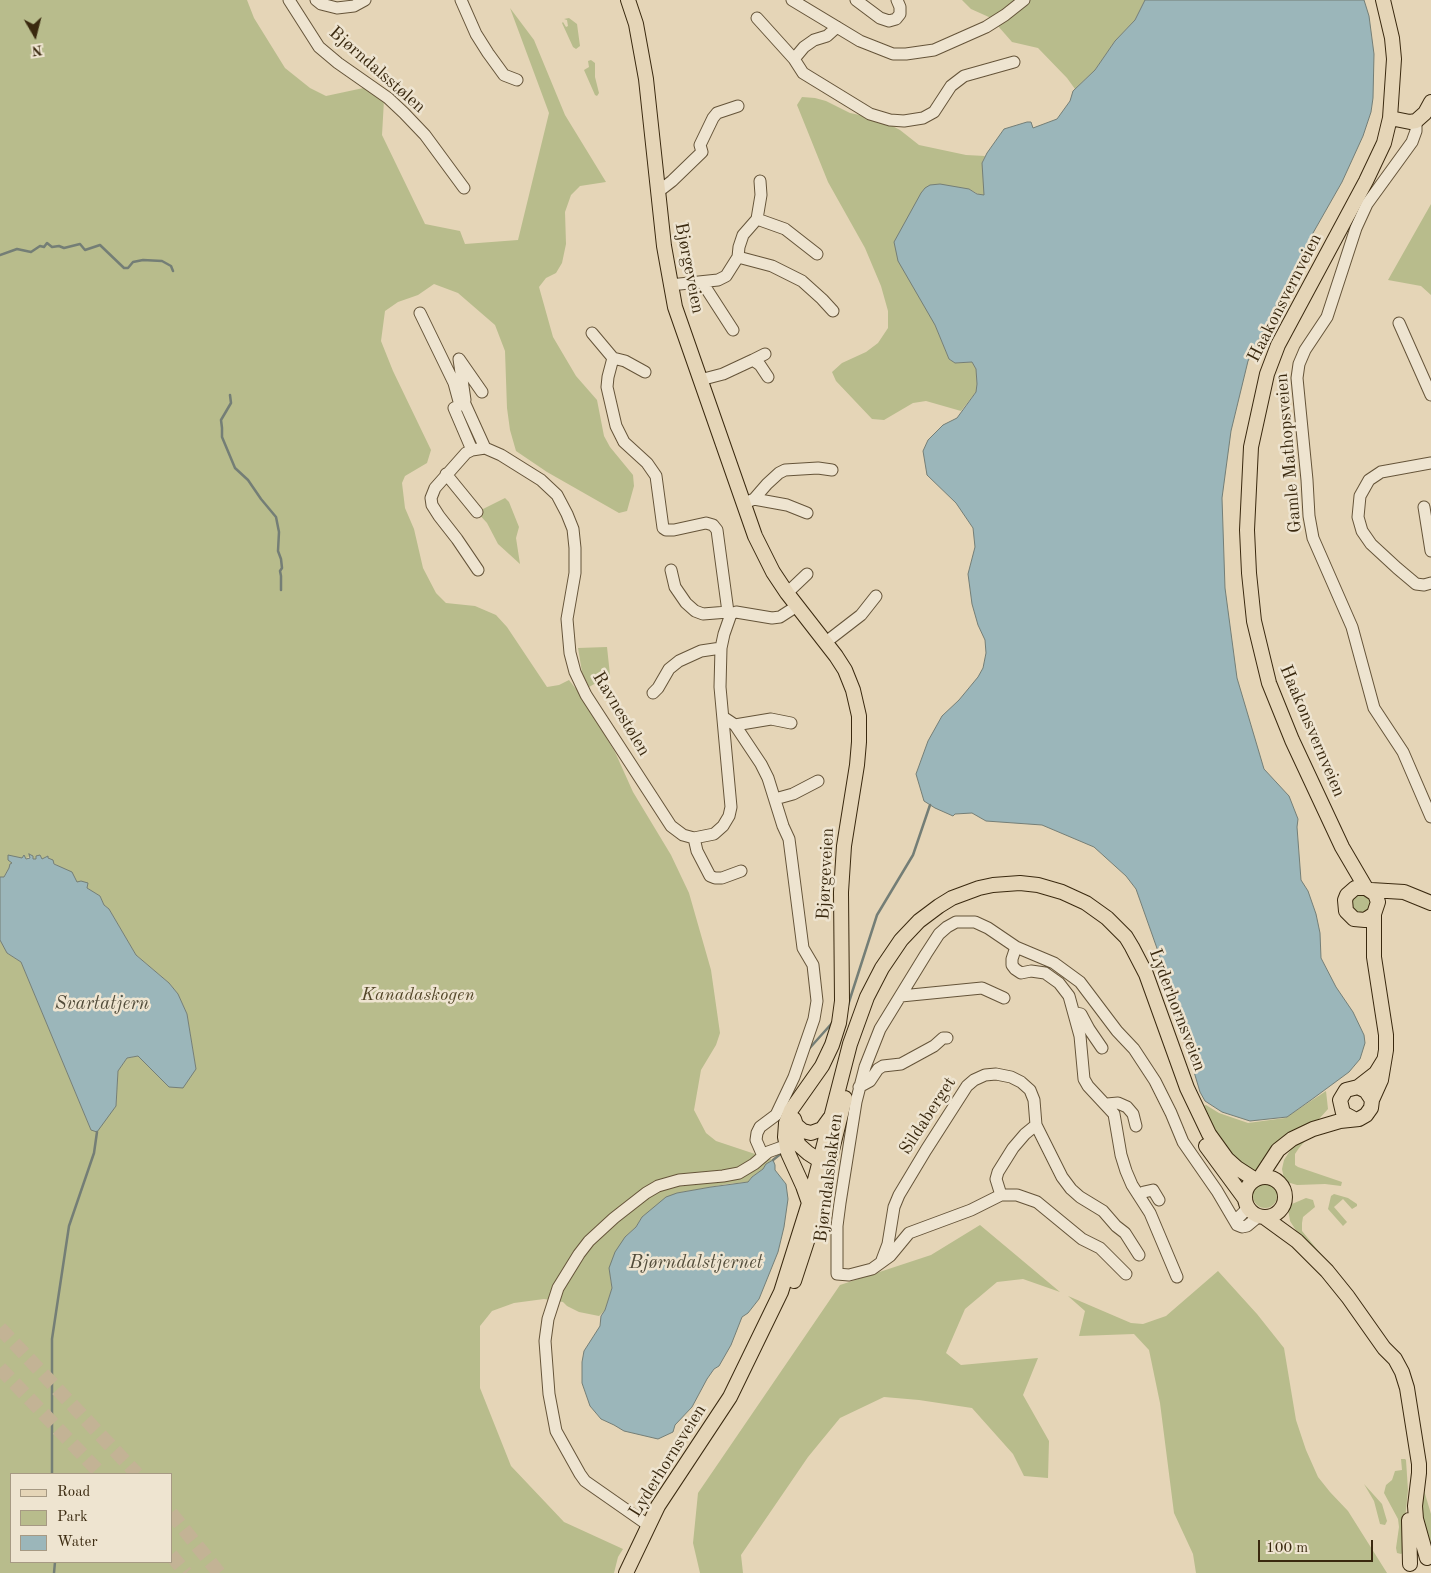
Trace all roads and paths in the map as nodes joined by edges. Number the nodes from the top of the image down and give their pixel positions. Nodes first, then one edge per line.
1 (289, 0) edge
2 (316, 0) edge
3 (365, 0) edge
4 (462, 0) edge
5 (620, 0) edge
6 (628, 0) edge
7 (792, 0) edge
8 (856, 0) edge
9 (897, 0) edge
10 (1024, 0) edge
11 (1383, 0) edge
12 (757, 18) dead end
13 (837, 27) junction
14 (642, 58) junction
15 (794, 59) junction
16 (1014, 62) dead end
17 (517, 80) dead end
18 (1431, 102) edge
19 (738, 106) dead end
20 (1390, 118) junction
21 (1416, 121) junction
22 (760, 181) dead end
23 (464, 188) dead end
24 (658, 190) junction
25 (757, 219) junction
26 (817, 254) dead end
27 (738, 257) junction
28 (702, 282) junction
29 (670, 285) junction
30 (832, 311) dead end
31 (420, 313) dead end
32 (1399, 322) dead end
33 (733, 330) dead end
34 (592, 333) dead end
35 (764, 354) dead end
36 (613, 358) junction
37 (753, 360) junction
38 (645, 372) dead end
39 (768, 377) dead end
40 (700, 380) junction
41 (482, 392) dead end
42 (1431, 395) edge
43 (463, 404) junction
44 (479, 449) junction
45 (1431, 464) edge
46 (832, 470) dead end
47 (446, 474) junction
48 (749, 502) junction
49 (1424, 507) dead end
50 (477, 512) dead end
51 (806, 513) dead end
52 (1431, 552) edge
53 (478, 570) dead end
54 (671, 570) dead end
55 (806, 574) dead end
56 (1431, 583) edge
57 (787, 593) junction
58 (876, 596) dead end
59 (797, 606) junction
60 (730, 613) junction
61 (826, 642) junction
62 (721, 648) junction
63 (653, 693) dead end
64 (723, 717) junction
65 (791, 723) dead end
66 (735, 725) junction
67 (818, 781) dead end
68 (775, 799) junction
69 (1431, 817) edge
70 (694, 838) junction
71 (1342, 847) junction
72 (741, 871) dead end
73 (1368, 889) junction
74 (1348, 895) junction
75 (1428, 902) edge
76 (1375, 913) junction
77 (1354, 919) junction
78 (1016, 947) junction
79 (1374, 957) junction
80 (901, 996) junction
81 (1004, 998) dead end
82 (1074, 1013) junction
83 (947, 1038) dead end
84 (1102, 1048) dead end
85 (1386, 1058) junction
86 (859, 1087) junction
87 (1358, 1087) junction
88 (1372, 1100) junction
89 (796, 1104) junction
90 (1107, 1104) junction
91 (1340, 1104) junction
92 (830, 1118) junction
93 (794, 1119) junction
94 (1354, 1119) junction
95 (1036, 1125) junction
96 (1136, 1126) dead end
97 (1313, 1129) junction
98 (1288, 1142) junction
99 (792, 1143) junction
100 (763, 1156) junction
101 (822, 1165) junction
102 (1258, 1178) junction
103 (1280, 1183) junction
104 (1001, 1195) junction
105 (1140, 1195) junction
106 (1160, 1200) dead end
107 (809, 1203) junction
108 (1282, 1207) junction
109 (1254, 1210) junction
110 (1297, 1241) junction
111 (1139, 1255) dead end
112 (880, 1264) junction
113 (1126, 1274) dead end
114 (1177, 1277) dead end
115 (1384, 1348) junction
116 (730, 1398) junction
117 (648, 1525) junction
118 (1429, 1560) edge
119 (1409, 1568) edge
120 (626, 1573) edge

1 - 23 street, Bjørndalsstølen
2 - 3 street, Bjørndalsstølen
4 - 17 street
5 - 14 main road, Bjørgeveien
6 - 14 main road, Bjørgeveien
7 - 13 street
8 - 9 street
10 - 13 street
11 - 20 main road, Haakonsvernveien
12 - 15 street
13 - 15 street
14 - 24 main road, Bjørgeveien
15 - 16 street
18 - 21 main road
19 - 24 street
20 - 21 main road
20 - 71 main road, Haakonsvernveien
21 - 69 street, Gamle Mathopsveien
22 - 25 street
24 - 29 main road, Bjørgeveien
25 - 26 street
25 - 27 street
27 - 28 street
27 - 30 street
28 - 29 street
28 - 33 street
29 - 40 main road, Bjørgeveien
31 - 43 street
32 - 42 street
34 - 36 street
35 - 37 street
36 - 38 street
36 - 60 street
37 - 39 street
37 - 40 street
40 - 48 main road, Bjørgeveien
41 - 43 street
43 - 44 street
44 - 47 street
44 - 70 street, Ravnestølen
45 - 56 street
46 - 48 street
47 - 50 street
47 - 53 street
48 - 51 street
48 - 57 main road, Bjørgeveien
49 - 52 street
54 - 60 street
55 - 57 street
57 - 59 main road, Bjørgeveien
58 - 61 street
59 - 60 street
59 - 61 main road, Bjørgeveien
60 - 62 street
61 - 89 main road, Bjørgeveien
62 - 63 street
62 - 64 street
64 - 66 street
64 - 70 street
65 - 66 street
66 - 68 street
67 - 68 street
68 - 100 street
70 - 72 street
71 - 73 main road, Haakonsvernveien
71 - 74 main road, Haakonsvernveien
73 - 74 main road
73 - 75 main road
73 - 76 main road
74 - 77 main road
75 - 76 main road
76 - 77 main road
76 - 79 main road
77 - 79 main road
78 - 80 street, Bjørndalsbakken
78 - 82 street
78 - 109 street, Bjørndalsbakken
79 - 85 main road
80 - 81 street
80 - 86 street, Bjørndalsbakken
82 - 84 street
82 - 90 street
83 - 86 street
85 - 87 main road
85 - 88 main road
86 - 112 street, Bjørndalsbakken
87 - 88 main road
87 - 91 main road
88 - 94 main road
89 - 93 main road, Bjørgeveien
89 - 99 main road, Bjørgeveien
90 - 96 street
90 - 105 street
91 - 94 main road
91 - 97 main road
92 - 93 main road
92 - 101 main road, Lyderhornsveien
92 - 102 main road, Lyderhornsveien
93 - 99 main road, Bjørgeveien
94 - 97 main road
95 - 104 street
95 - 111 street, Sildaberget
95 - 112 street, Sildaberget
97 - 98 main road
98 - 102 main road
98 - 103 main road
99 - 100 street
99 - 101 main road
99 - 107 main road, Bjørgeveien
100 - 117 street
101 - 107 main road, Lyderhornsveien
101 - 109 main road, Lyderhornsveien
101 - 116 main road, Lyderhornsveien
102 - 103 main road
102 - 109 main road
103 - 108 main road
104 - 112 street
104 - 113 street
105 - 106 street
105 - 114 street
107 - 116 main road, Lyderhornsveien
108 - 109 main road
108 - 110 main road, Lyderhornsveien
109 - 110 main road, Lyderhornsveien
110 - 115 main road, Lyderhornsveien
115 - 118 main road, Lyderhornsveien
115 - 119 main road, Lyderhornsveien
116 - 117 main road, Lyderhornsveien
117 - 120 main road, Lyderhornsveien
118 - 119 main road

